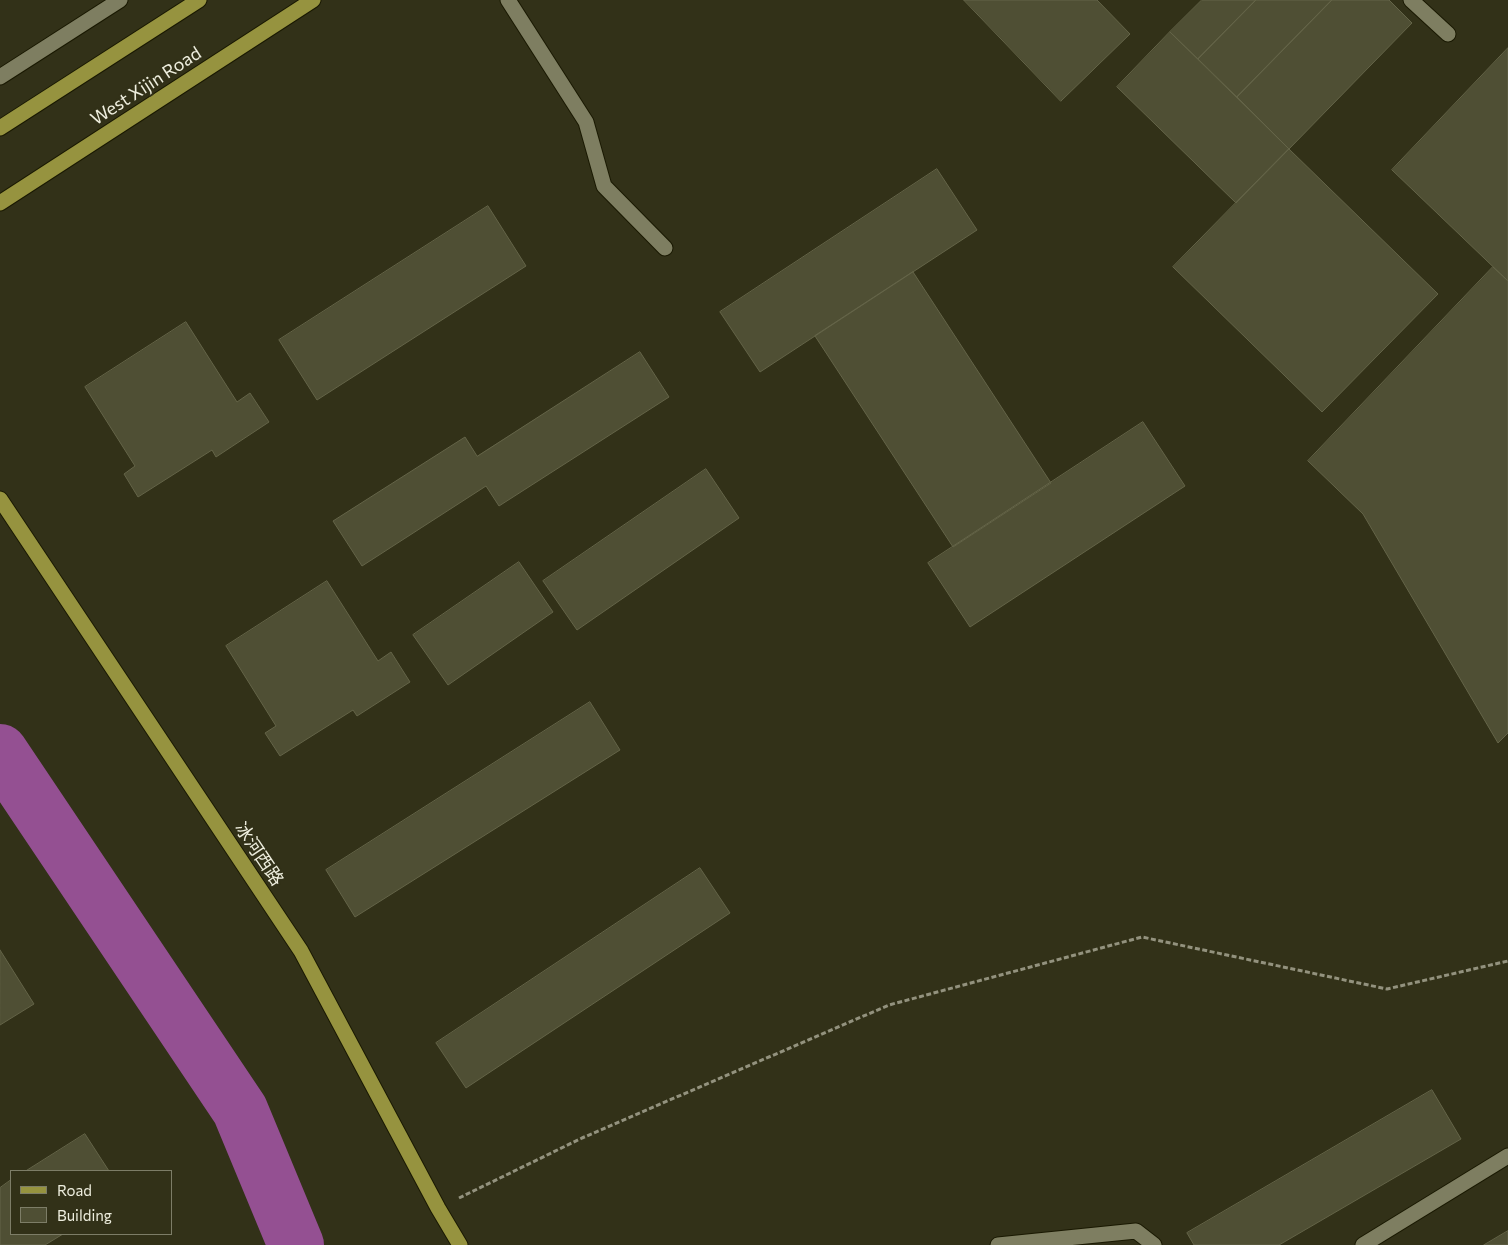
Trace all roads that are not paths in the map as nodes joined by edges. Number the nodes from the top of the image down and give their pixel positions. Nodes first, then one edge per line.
1 (120, 0) edge
2 (199, 0) edge
3 (312, 0) edge
4 (508, 0) edge
5 (1411, 0) edge
6 (1448, 34) dead end
7 (0, 77) edge
8 (0, 128) edge
9 (0, 203) edge
10 (664, 248) dead end
11 (0, 499) edge
12 (1508, 1156) edge
13 (460, 1245) edge
14 (998, 1245) edge
15 (1154, 1245) edge
16 (1363, 1245) edge

1 - 7 street
2 - 8 main road
3 - 9 main road, West Xijin Road
4 - 10 street
5 - 6 street
11 - 13 main road, 冰河西路
12 - 16 street
14 - 15 street

